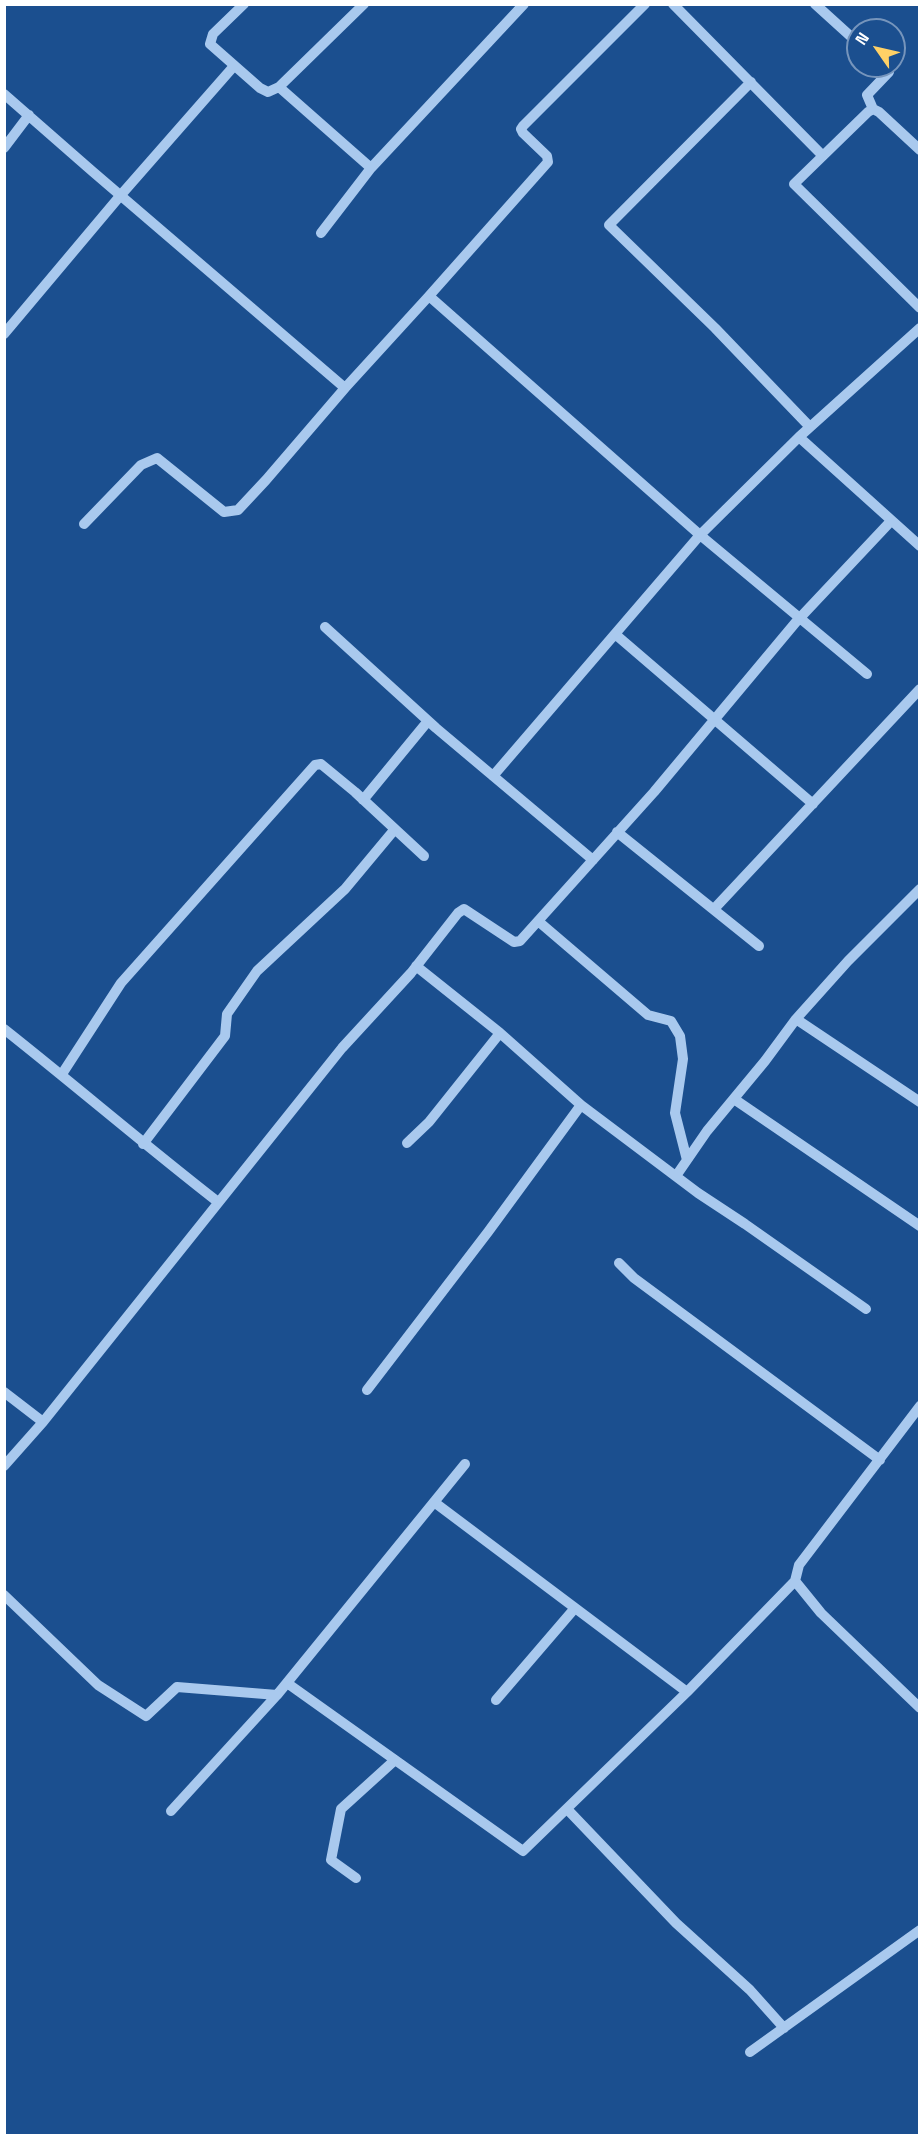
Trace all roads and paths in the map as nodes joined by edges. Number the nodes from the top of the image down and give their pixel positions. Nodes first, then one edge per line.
1 (244, 4) edge
2 (364, 4) edge
3 (524, 4) edge
4 (645, 4) edge
5 (673, 4) edge
6 (815, 4) edge
7 (846, 32) edge
8 (234, 66) junction
9 (883, 78) edge
10 (751, 82) junction
11 (279, 87) junction
12 (4, 94) edge
13 (873, 109) junction
14 (29, 116) junction
15 (4, 148) edge
16 (920, 150) edge
17 (822, 155) junction
18 (371, 168) junction
19 (120, 196) junction
20 (321, 233) dead end
21 (429, 296) junction
22 (920, 308) edge
23 (920, 328) edge
24 (4, 334) edge
25 (345, 388) junction
26 (810, 427) junction
27 (799, 437) junction
28 (891, 521) junction
29 (84, 524) dead end
30 (700, 535) junction
31 (920, 546) edge
32 (800, 618) junction
33 (325, 627) dead end
34 (615, 634) junction
35 (867, 674) dead end
36 (920, 689) edge
37 (714, 720) junction
38 (428, 721) junction
39 (493, 776) junction
40 (363, 800) junction
41 (813, 804) junction
42 (395, 829) junction
43 (617, 832) junction
44 (424, 856) dead end
45 (593, 860) junction
46 (920, 889) edge
47 (714, 909) junction
48 (538, 921) junction
49 (759, 946) dead end
50 (416, 966) junction
51 (796, 1018) junction
52 (4, 1029) edge
53 (500, 1034) junction
54 (62, 1074) junction
55 (734, 1099) junction
56 (920, 1102) edge
57 (581, 1105) junction
58 (407, 1143) dead end
59 (143, 1144) junction
60 (687, 1160) junction
61 (676, 1176) junction
62 (218, 1202) junction
63 (920, 1226) edge
64 (619, 1263) dead end
65 (866, 1309) dead end
66 (367, 1390) dead end
67 (4, 1392) edge
68 (920, 1406) edge
69 (43, 1422) junction
70 (880, 1460) junction
71 (465, 1464) dead end
72 (4, 1466) edge
73 (434, 1502) junction
74 (795, 1581) junction
75 (4, 1595) edge
76 (575, 1608) junction
77 (287, 1683) junction
78 (687, 1692) junction
79 (277, 1695) junction
80 (496, 1700) dead end
81 (920, 1708) edge
82 (395, 1760) junction
83 (567, 1809) junction
84 (171, 1811) dead end
85 (356, 1878) dead end
86 (920, 1930) edge
87 (784, 2028) junction
88 (750, 2052) dead end

1 - 8 street
2 - 11 street
3 - 18 street
4 - 21 street
5 - 10 street
6 - 7 street
8 - 11 street
8 - 19 street
9 - 13 street
10 - 17 street
10 - 26 street
11 - 18 street
12 - 14 street
13 - 16 street
13 - 17 street
14 - 15 street
14 - 19 street
17 - 22 street
18 - 20 street
19 - 24 street
19 - 25 street
21 - 25 street
21 - 30 street
23 - 26 street
25 - 29 street
26 - 27 street
27 - 28 street
27 - 30 street
28 - 31 street
28 - 32 street
30 - 32 street
30 - 34 street
32 - 35 street
32 - 37 street
33 - 38 street
34 - 37 street
34 - 39 street
36 - 41 street
37 - 41 street
37 - 43 street
38 - 39 street
38 - 40 street
39 - 45 street
40 - 42 street
40 - 54 street
41 - 47 street
42 - 44 street
42 - 59 street
43 - 45 street
43 - 47 street
45 - 48 street
46 - 51 street
47 - 49 street
48 - 50 street
48 - 60 street
50 - 53 street
50 - 62 street
51 - 55 street
51 - 56 street
52 - 54 street
53 - 57 street
53 - 58 street
54 - 59 street
55 - 60 street
55 - 63 street
57 - 61 street
57 - 66 street
59 - 62 street
60 - 61 street
61 - 65 street
62 - 69 street
64 - 70 street
67 - 69 street
68 - 70 street
69 - 72 street
70 - 74 street
71 - 73 street
73 - 76 street
73 - 77 street
74 - 78 street
74 - 81 street
75 - 79 street
76 - 78 street
76 - 80 street
77 - 79 street
77 - 82 street
78 - 83 street
79 - 84 street
82 - 83 street
82 - 85 street
83 - 87 street
86 - 87 street
87 - 88 street

